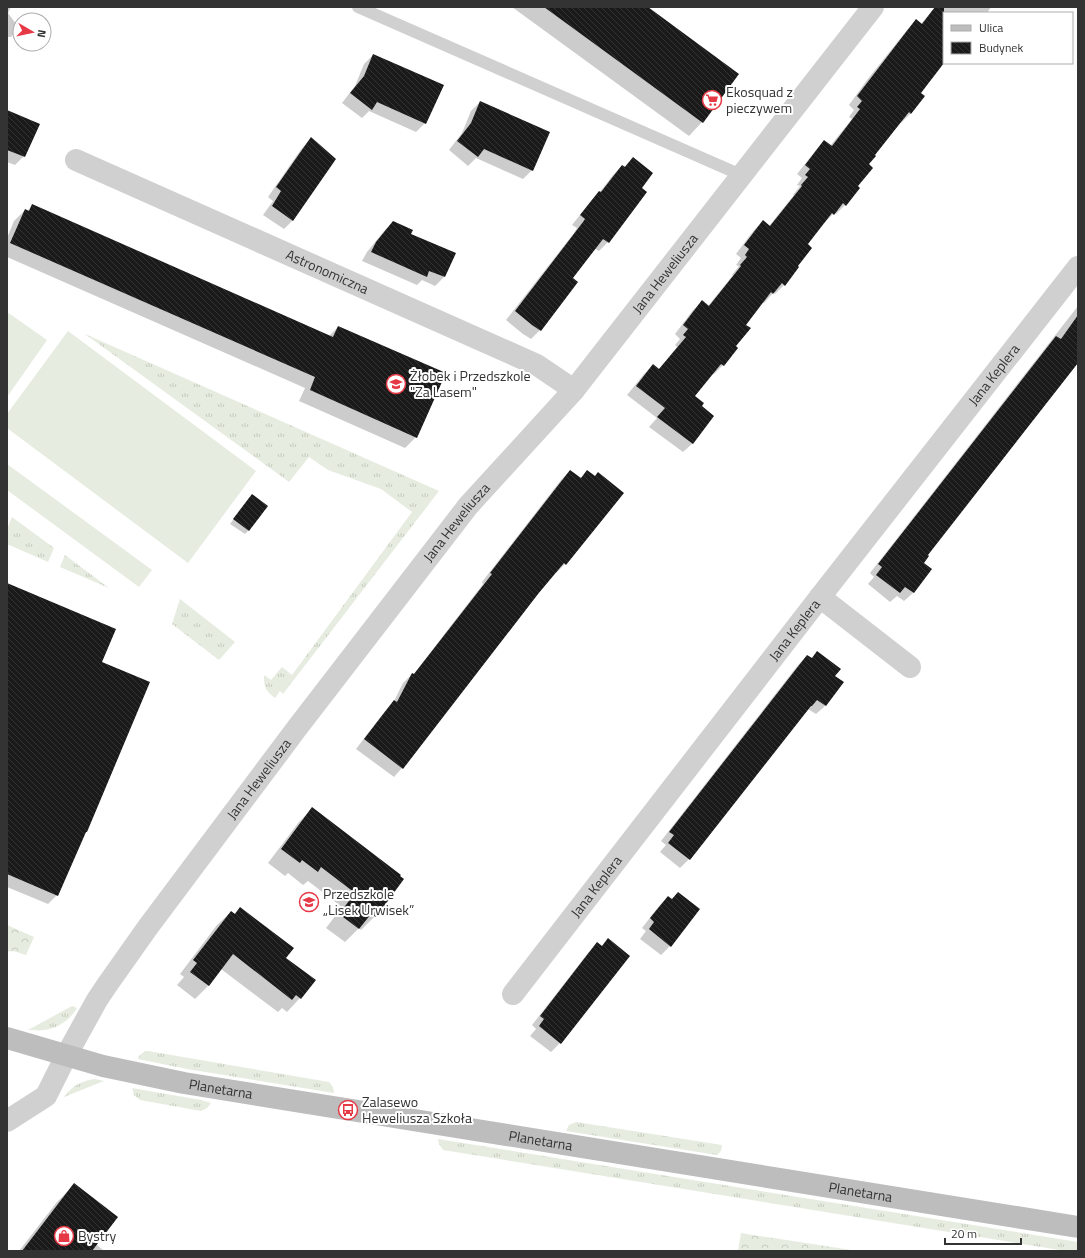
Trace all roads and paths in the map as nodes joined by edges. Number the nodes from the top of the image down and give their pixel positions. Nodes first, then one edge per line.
1 (358, 7) edge
2 (873, 7) edge
3 (76, 160) dead end
4 (741, 175) junction
5 (1078, 267) edge
6 (574, 390) junction
7 (820, 597) junction
8 (910, 668) dead end
9 (513, 994) dead end
10 (7, 1038) edge
11 (66, 1056) junction
12 (7, 1121) edge
13 (1078, 1227) edge

1 - 4 lane
2 - 4 street, Jana Heweliusza
3 - 6 street, Astronomiczna
4 - 6 street, Jana Heweliusza
5 - 7 street, Jana Keplera
6 - 11 street, Jana Heweliusza
7 - 8 street
7 - 9 street, Jana Keplera
10 - 11 street, Planetarna
11 - 12 street, Jana Heweliusza
11 - 13 street, Planetarna

